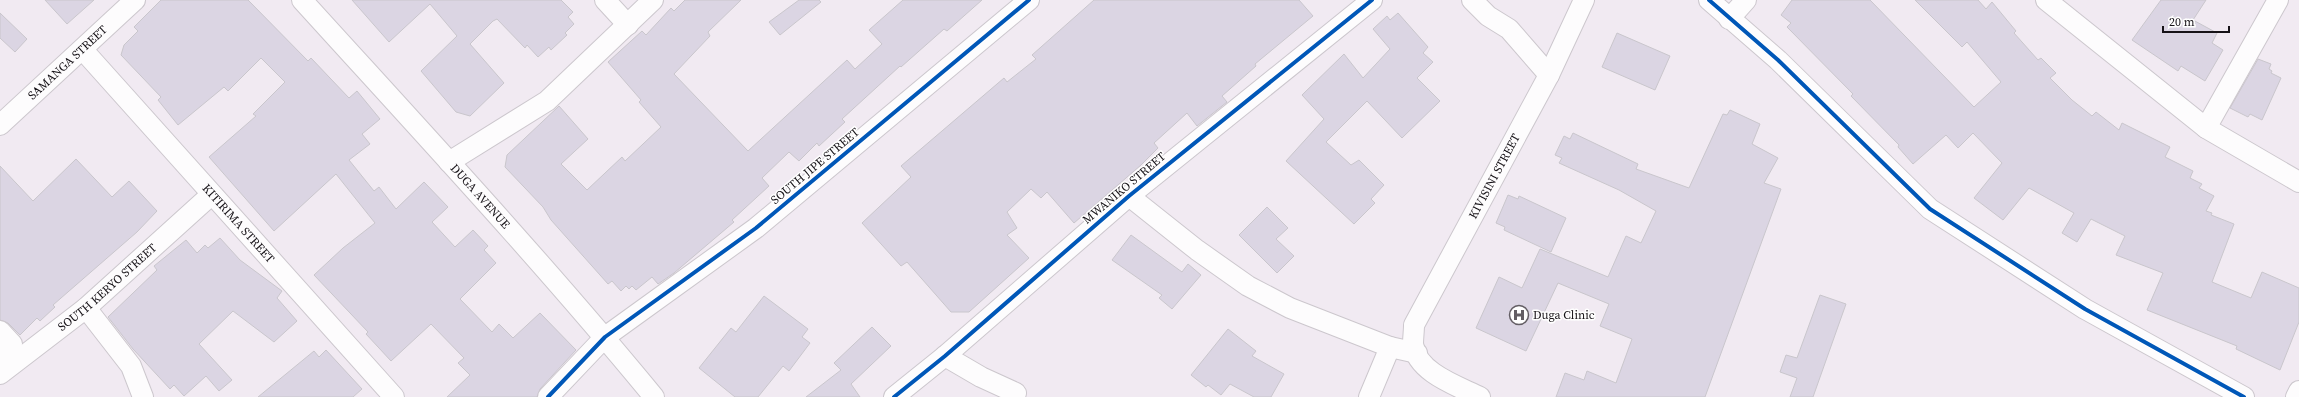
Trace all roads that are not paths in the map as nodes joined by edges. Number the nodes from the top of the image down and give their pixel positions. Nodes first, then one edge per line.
1 (136, 0) edge
2 (302, 0) edge
3 (605, 0) edge
4 (653, 0) edge
5 (1029, 0) edge
6 (1372, 0) edge
7 (1472, 0) edge
8 (1584, 0) edge
9 (1709, 0) edge
10 (1746, 0) edge
11 (2046, 0) edge
12 (2278, 0) edge
13 (1730, 19) junction
14 (628, 25) junction
15 (83, 50) junction
16 (1549, 75) junction
17 (0, 125) edge
18 (2206, 128) junction
19 (449, 162) junction
20 (2299, 182) edge
21 (211, 195) junction
22 (1129, 196) junction
23 (86, 308) junction
24 (0, 331) edge
25 (605, 337) junction
26 (1390, 347) junction
27 (1417, 354) junction
28 (945, 356) junction
29 (0, 360) edge
30 (0, 374) edge
31 (2299, 391) edge
32 (1016, 393) dead end
33 (143, 397) edge
34 (394, 397) edge
35 (548, 397) edge
36 (654, 397) edge
37 (894, 397) edge
38 (1369, 397) edge
39 (1480, 397) edge
40 (2244, 397) edge
41 (2296, 397) edge

1 - 15 street, SAMANGA STREET
2 - 19 street, DUGA AVENUE
3 - 14 street
4 - 14 street
5 - 25 street, SOUTH JIPE STREET
6 - 22 street, MWANIKO STREET
7 - 16 street
8 - 16 street, KIVISINI STREET
9 - 13 street
10 - 13 street
11 - 18 street
12 - 18 street
13 - 40 street
14 - 19 street
15 - 17 street, SAMANGA STREET
15 - 21 street, KITIRIMA STREET
16 - 27 street, KIVISINI STREET
18 - 20 street
19 - 25 street, DUGA AVENUE
21 - 23 street, SOUTH KERYO STREET
21 - 34 street, KITIRIMA STREET
22 - 26 street
22 - 28 street, MWANIKO STREET
23 - 30 street, SOUTH KERYO STREET
23 - 33 street
24 - 29 street
25 - 35 street, SOUTH JIPE STREET
25 - 36 street, DUGA AVENUE
26 - 27 street
26 - 38 street
27 - 39 street
28 - 32 street
28 - 37 street, MWANIKO STREET
31 - 41 street

